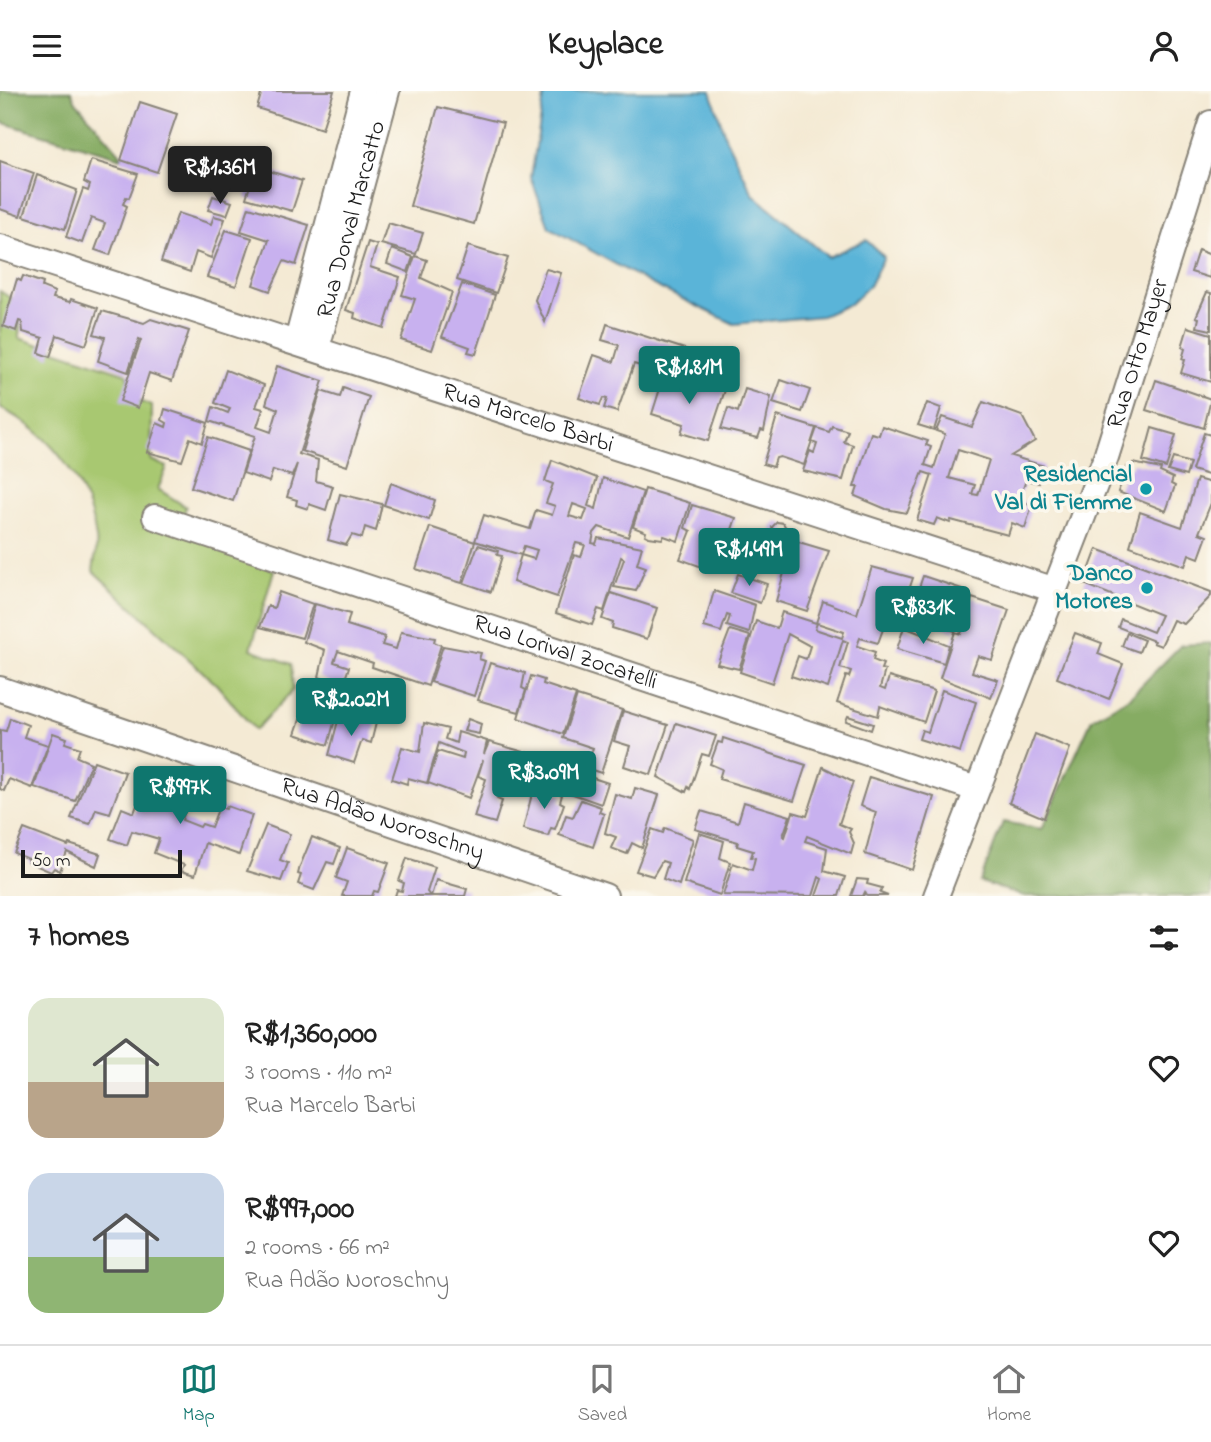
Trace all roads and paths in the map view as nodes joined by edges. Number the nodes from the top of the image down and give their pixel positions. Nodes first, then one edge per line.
1 (363, 91) edge
2 (387, 91) edge
3 (1211, 123) edge
4 (0, 247) edge
5 (307, 345) junction
6 (155, 517) dead end
7 (1055, 590) junction
8 (0, 689) edge
9 (976, 789) junction
10 (605, 896) edge
11 (936, 896) edge

1 - 5 street, Rua Dorval Marcatto
2 - 5 street, Rua Dorval Marcatto
3 - 7 street, Rua Otto Mayer
4 - 5 street, Rua Marcelo Barbi
5 - 7 street, Rua Marcelo Barbi
6 - 9 street, Rua Lorival Zocatelli
7 - 9 street, Rua Otto Mayer
8 - 10 street, Rua Adão Noroschny
9 - 11 street, Rua Otto Mayer

